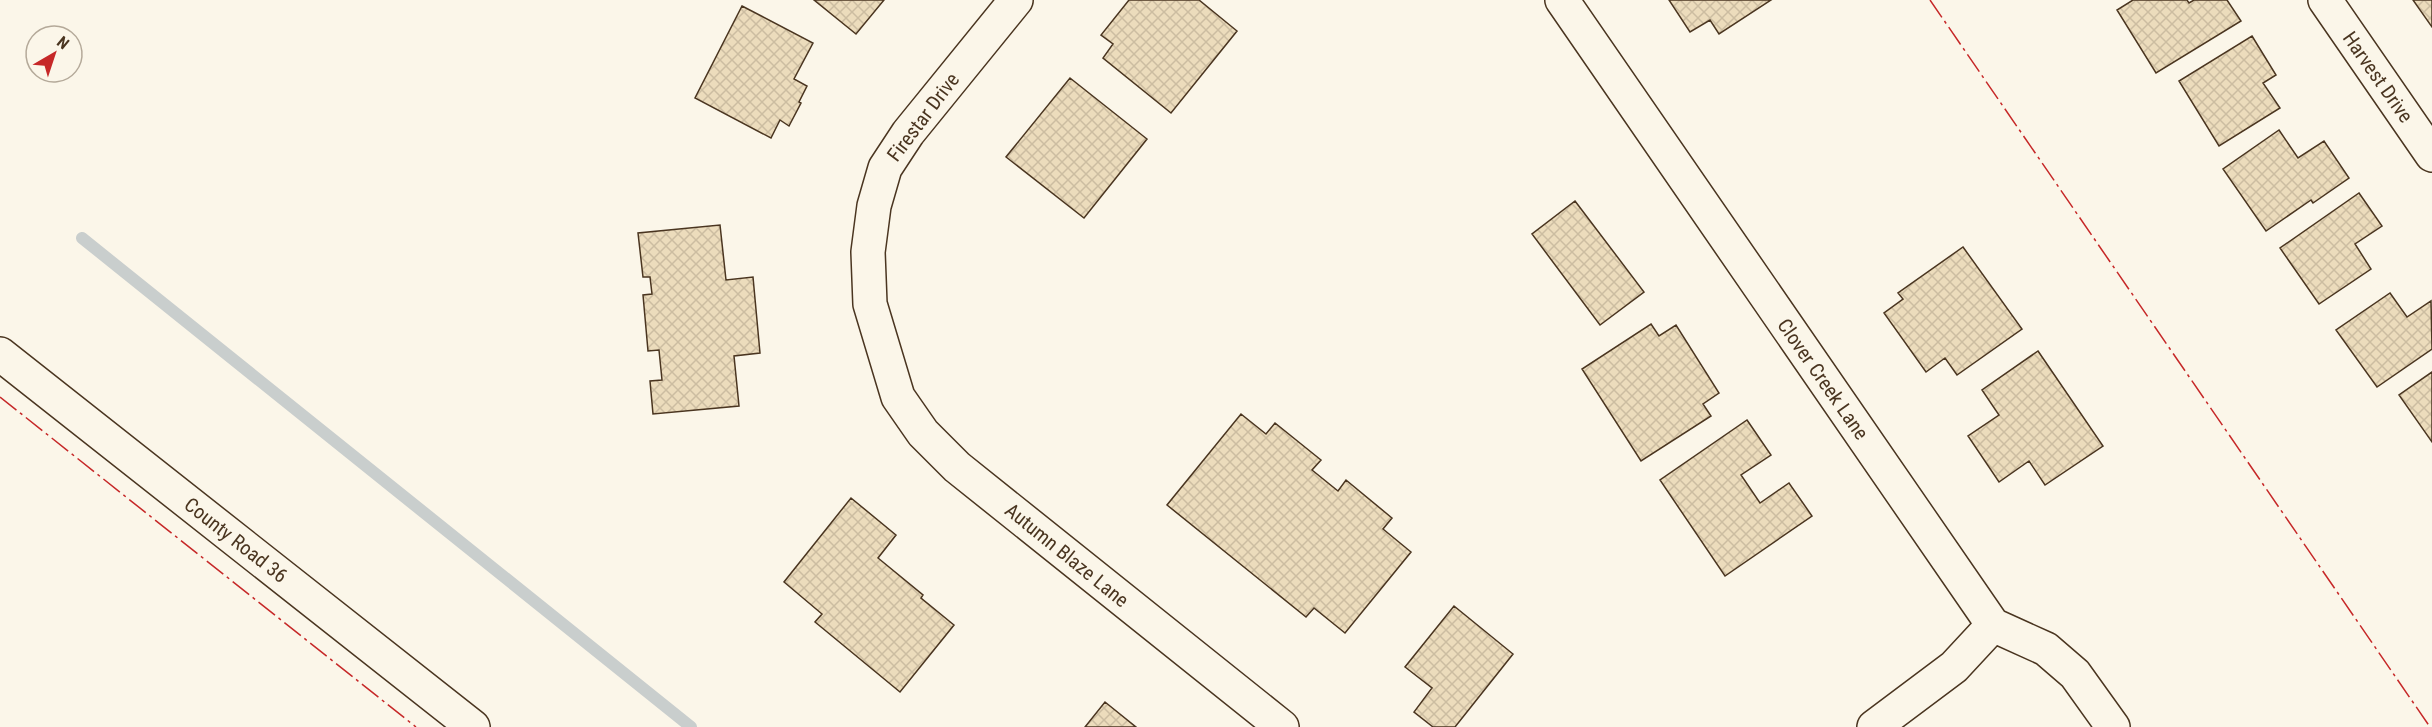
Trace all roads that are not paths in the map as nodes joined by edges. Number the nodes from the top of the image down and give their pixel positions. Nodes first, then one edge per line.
1 (1016, 0) edge
2 (1562, 0) edge
3 (2325, 0) edge
4 (2432, 155) edge
5 (0, 354) edge
6 (884, 357) joint
7 (1993, 626) junction
8 (473, 727) edge
9 (1282, 727) edge
10 (1874, 727) edge
11 (2113, 727) edge

1 - 6 street, Firestar Drive
2 - 7 street, Clover Creek Lane
3 - 4 street, Harvest Drive
5 - 8 street, County Road 36
6 - 9 street, Autumn Blaze Lane
7 - 10 street
7 - 11 street

